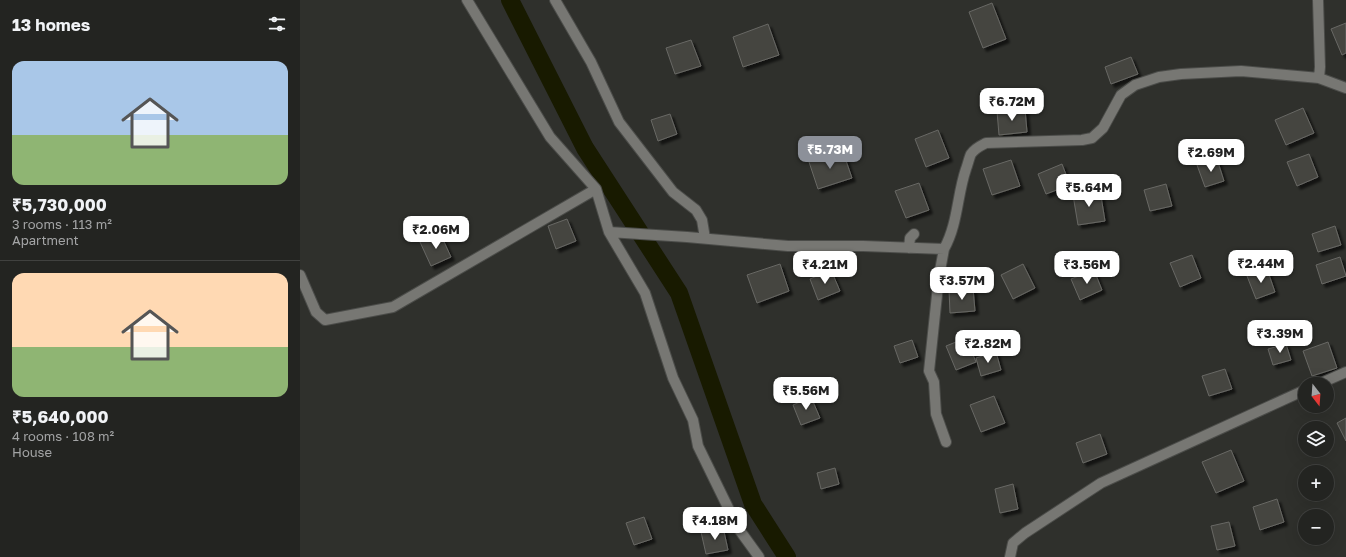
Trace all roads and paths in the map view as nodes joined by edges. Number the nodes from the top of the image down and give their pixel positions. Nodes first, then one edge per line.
1 (467, 0) edge
2 (555, 0) edge
3 (1318, 0) edge
4 (1319, 78) junction
5 (1346, 88) edge
6 (596, 189) junction
7 (609, 232) junction
8 (914, 234) dead end
9 (705, 238) junction
10 (909, 248) junction
11 (944, 249) junction
12 (300, 275) edge
13 (1346, 372) edge
14 (1334, 377) edge
15 (1298, 393) edge
16 (946, 442) dead end
17 (759, 557) edge
18 (1010, 557) edge

1 - 6 street
2 - 9 street
3 - 4 street
4 - 5 street
4 - 11 street
6 - 7 street
6 - 12 street
7 - 9 street
7 - 17 street
8 - 10 street
9 - 10 street
10 - 11 street
11 - 16 street
13 - 14 street
15 - 18 street

